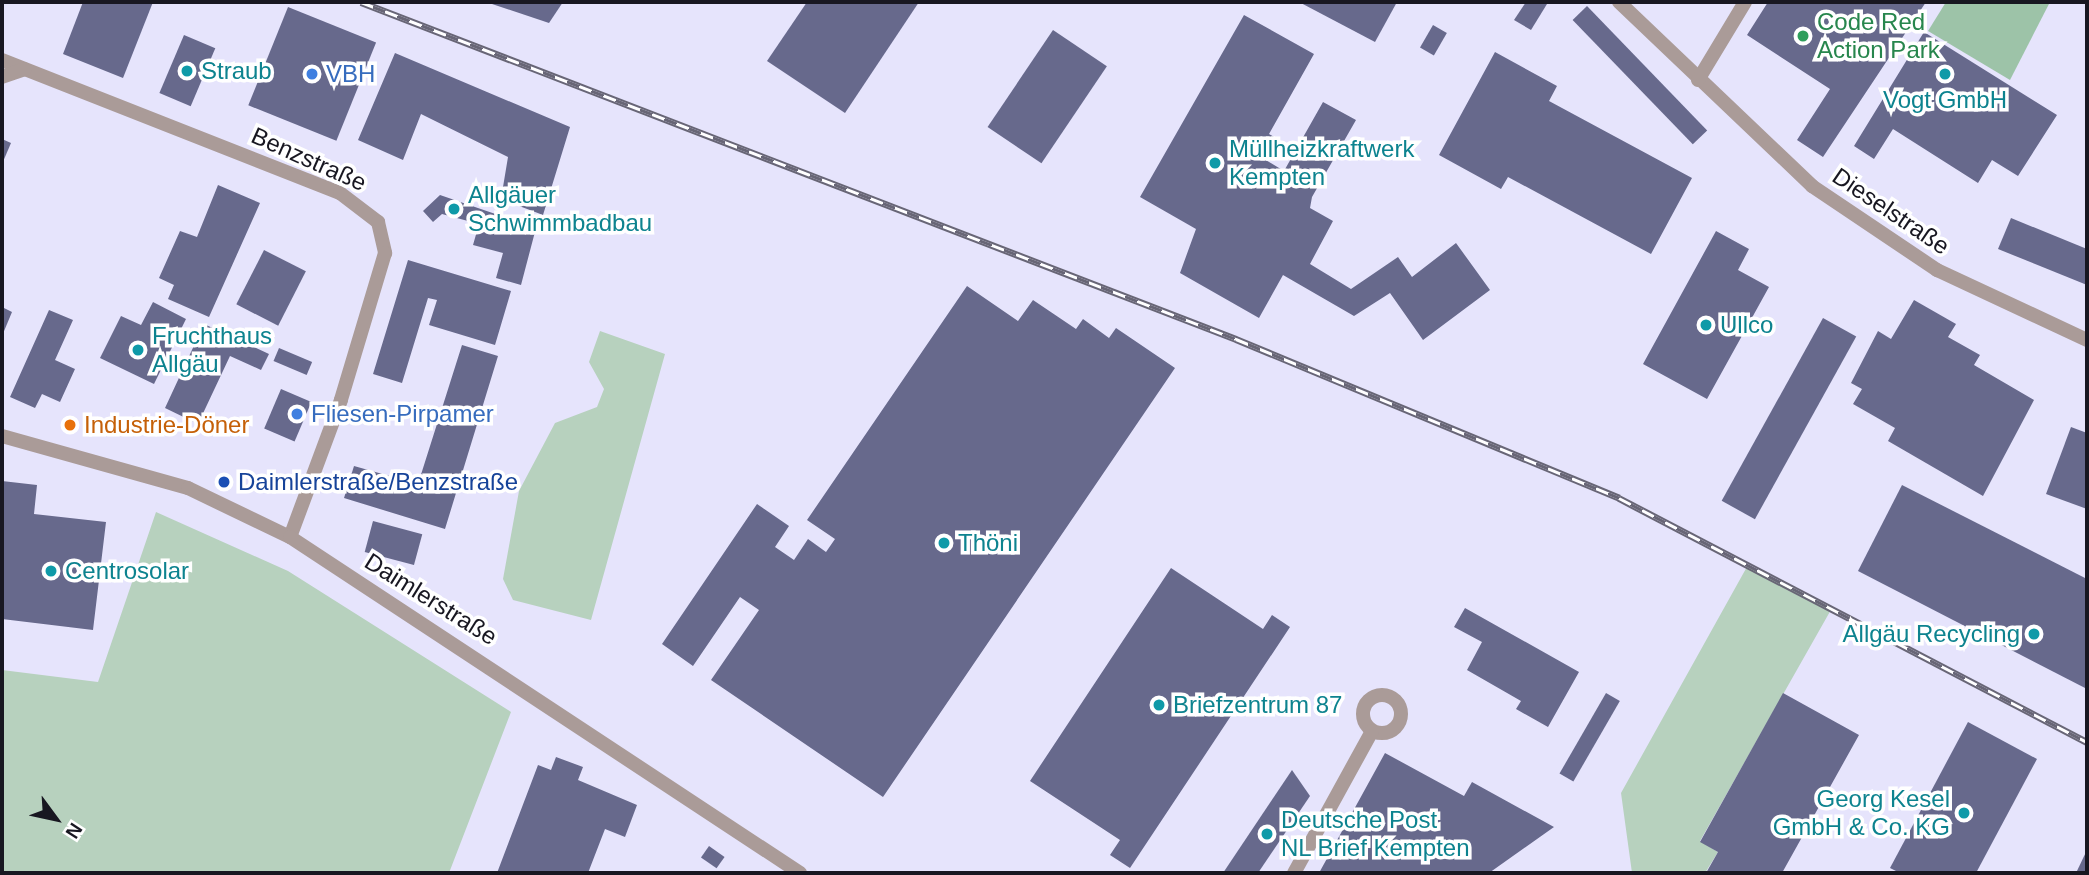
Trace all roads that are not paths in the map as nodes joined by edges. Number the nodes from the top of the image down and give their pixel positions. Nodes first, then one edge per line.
1 (1619, 2) edge
2 (1745, 2) edge
3 (2, 60) edge
4 (25, 69) junction
5 (2, 77) edge
6 (1698, 80) junction
7 (2087, 340) edge
8 (2, 436) edge
9 (290, 537) junction
10 (1372, 730) dead end
11 (800, 873) edge
12 (1294, 873) edge

1 - 6 street, Dieselstraße
2 - 6 street
3 - 4 street, Benzstraße
4 - 5 street
4 - 9 street, Benzstraße
6 - 7 street, Dieselstraße
8 - 9 street, Daimlerstraße
9 - 11 street, Daimlerstraße
10 - 12 street

